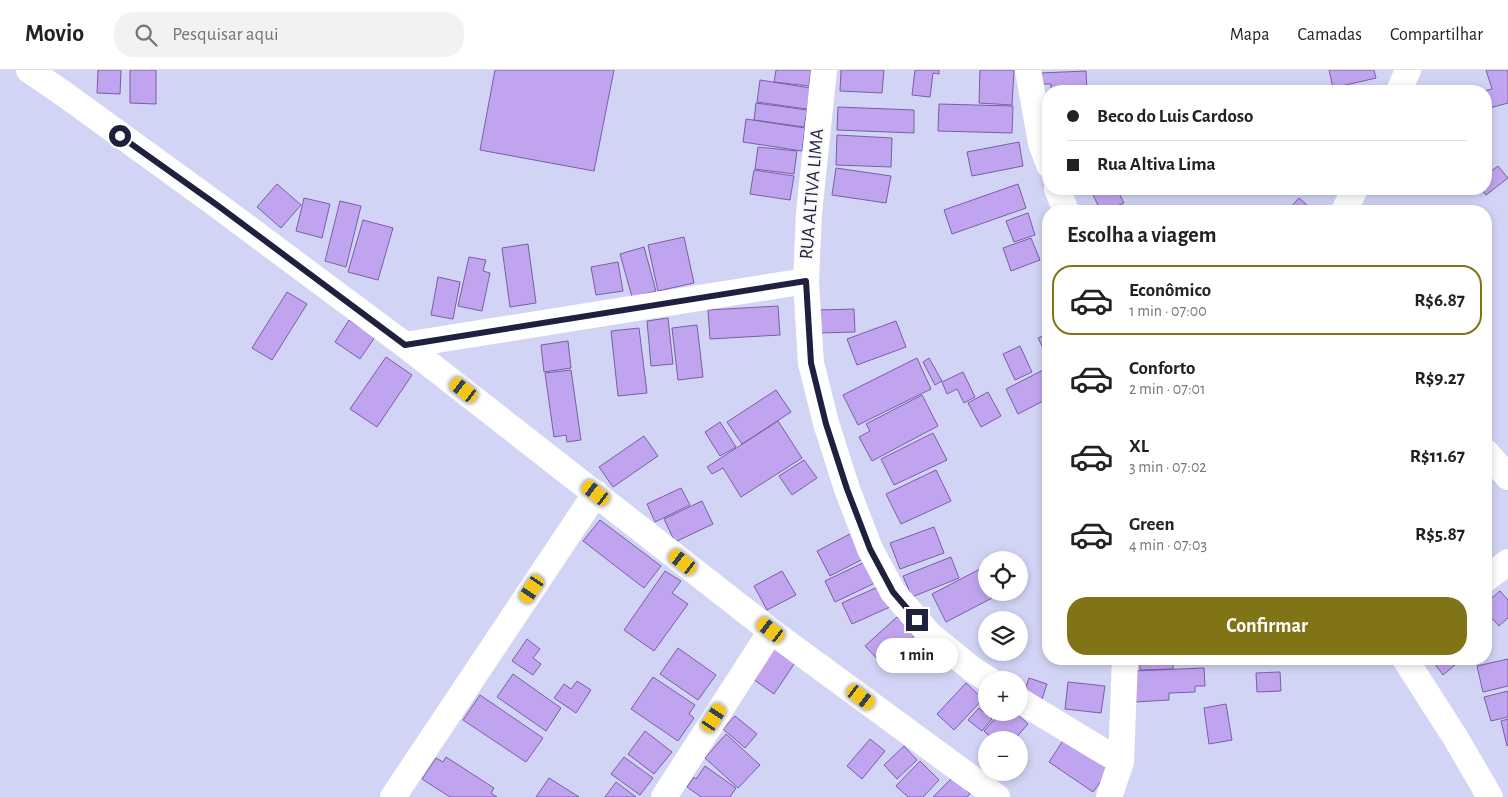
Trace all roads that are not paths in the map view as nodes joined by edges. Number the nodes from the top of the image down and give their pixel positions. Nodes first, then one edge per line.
1 (29, 70) edge
2 (824, 70) edge
3 (1028, 70) edge
4 (1408, 70) edge
5 (1402, 85) edge
6 (1042, 146) edge
7 (806, 281) junction
8 (405, 345) junction
9 (1492, 459) edge
10 (1508, 477) edge
11 (596, 493) junction
12 (1508, 562) edge
13 (1492, 574) edge
14 (771, 630) junction
15 (1125, 665) edge
16 (1409, 665) edge
17 (978, 673) edge
18 (1028, 705) edge
19 (1121, 762) junction
20 (393, 797) edge
21 (664, 797) edge
22 (997, 797) edge
23 (1109, 797) edge
24 (1490, 797) edge

1 - 8 street
2 - 7 street, RUA ALTIVA LIMA
3 - 6 street
4 - 5 street
7 - 8 street
7 - 17 street, RUA ALTIVA LIMA
8 - 11 street
9 - 10 street
11 - 14 street
11 - 20 street
12 - 13 street
14 - 21 street
14 - 22 street
15 - 19 street
16 - 24 street
18 - 19 street
19 - 23 street

